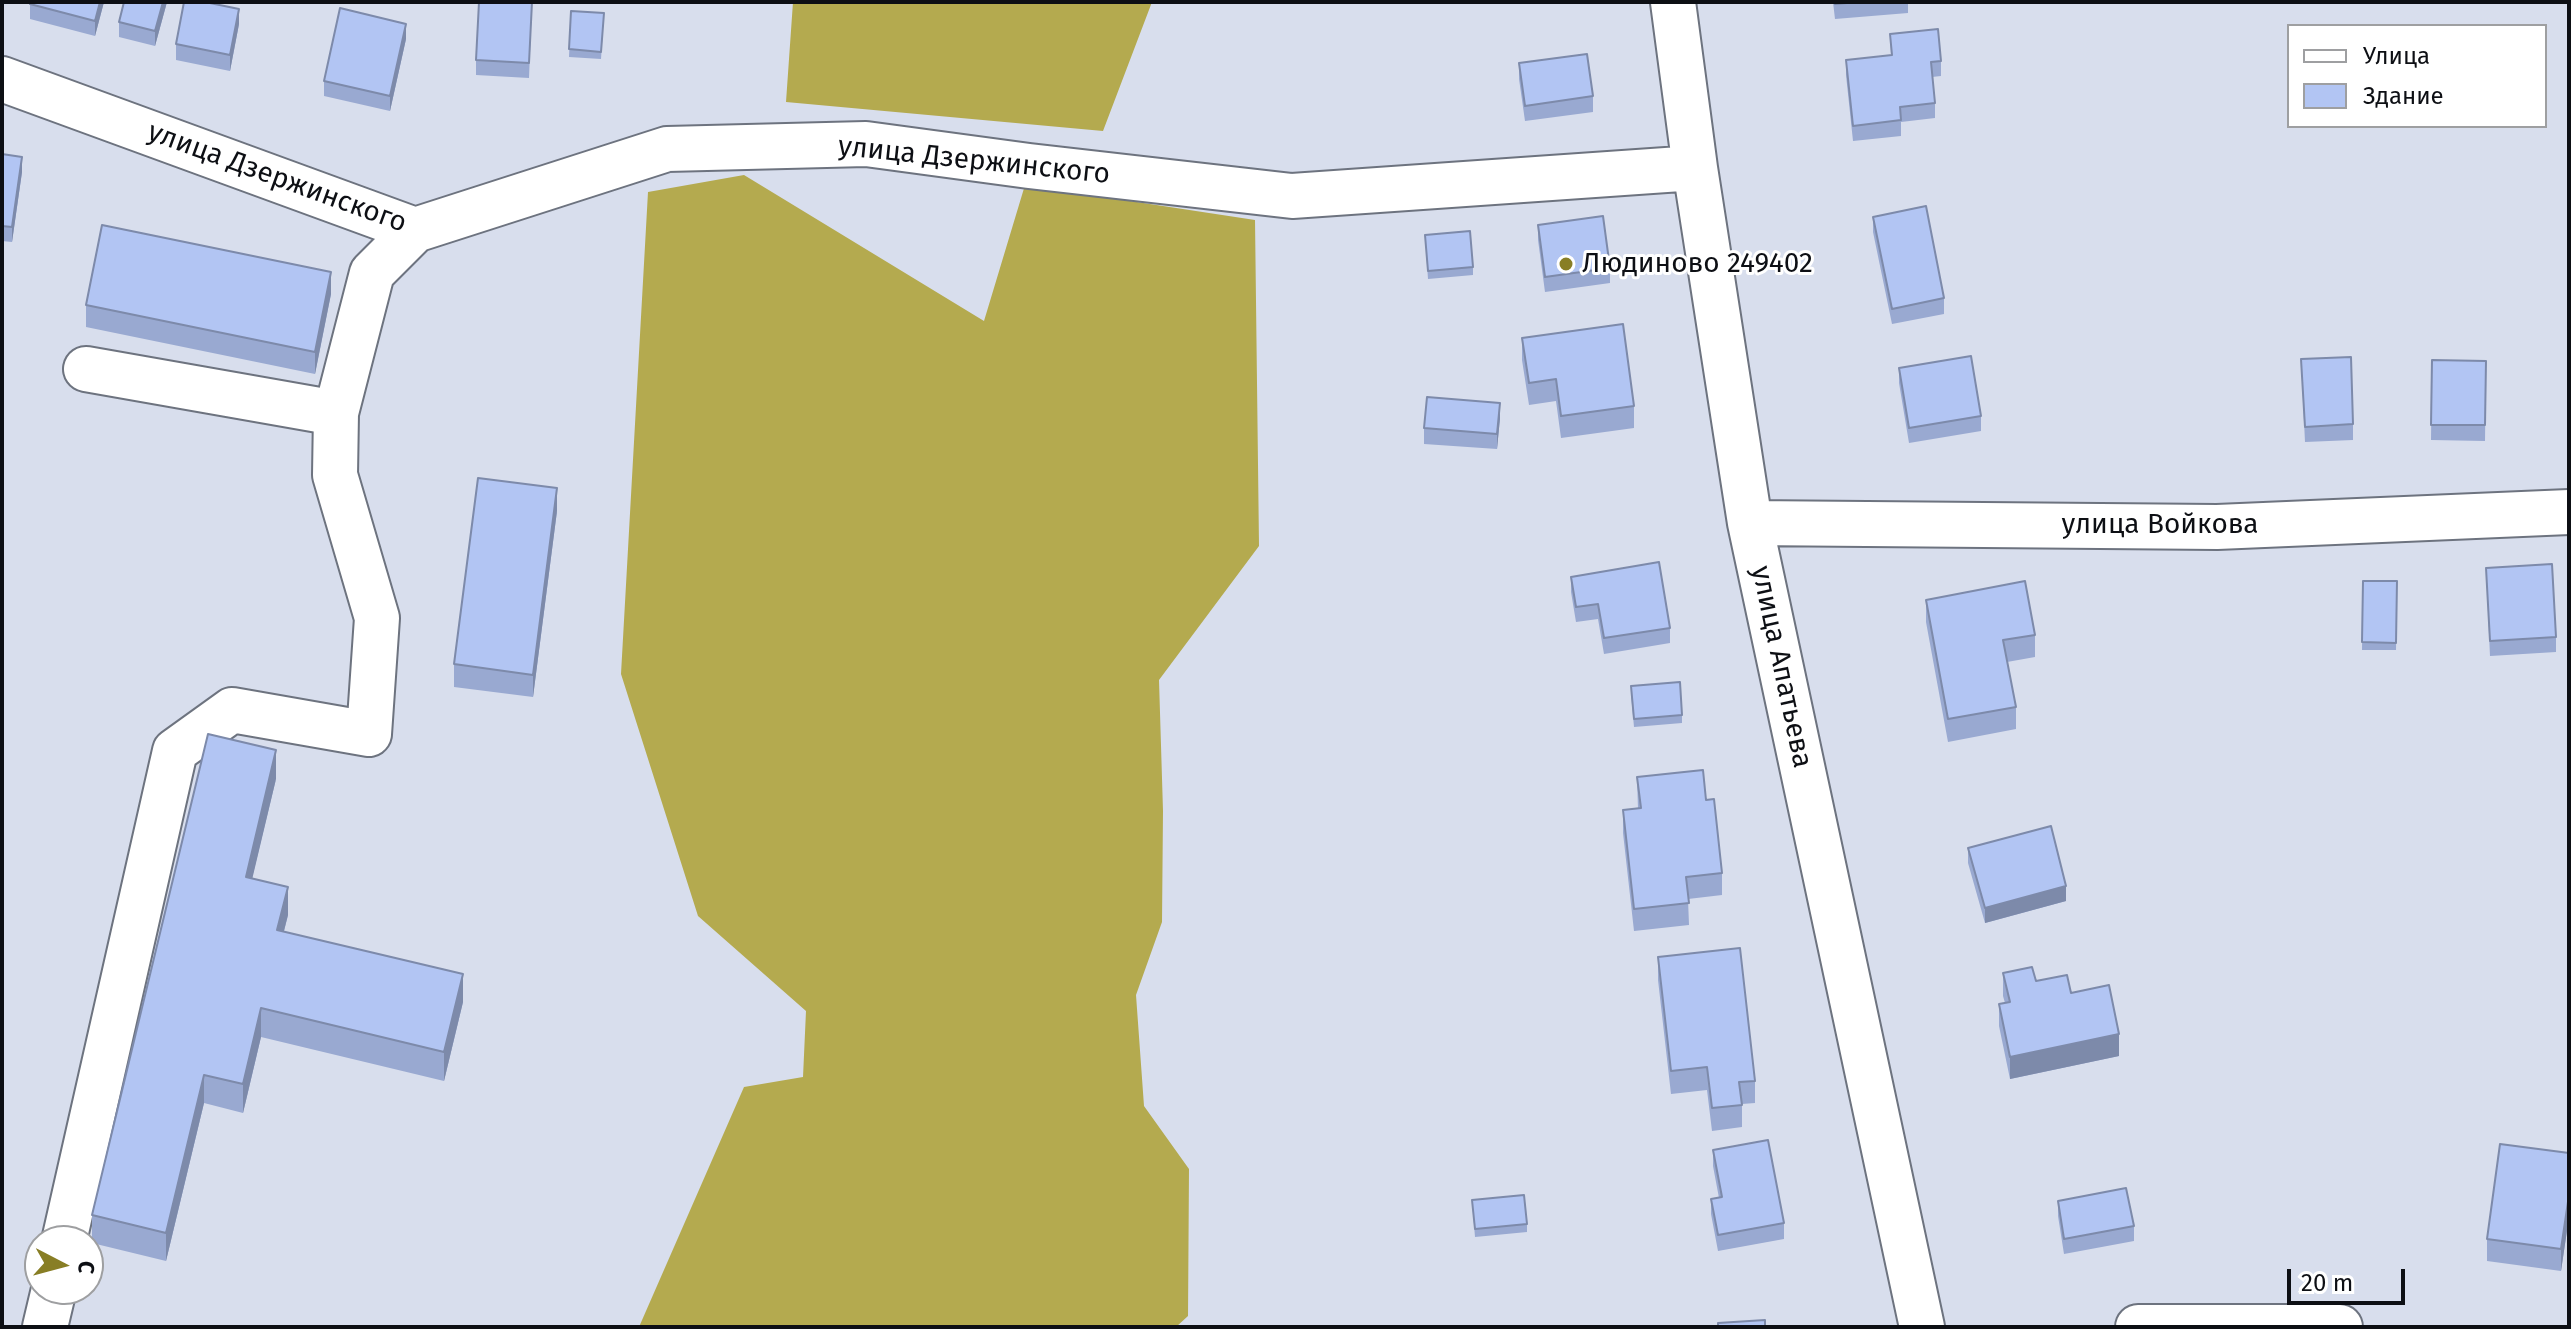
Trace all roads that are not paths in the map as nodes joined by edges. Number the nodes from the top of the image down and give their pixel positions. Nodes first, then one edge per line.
1 (1673, 2) edge
2 (2, 79) edge
3 (1695, 168) junction
4 (415, 230) junction
5 (86, 369) dead end
6 (336, 413) junction
7 (2569, 512) edge
8 (1750, 523) junction
9 (68, 1225) edge
10 (50, 1305) edge
11 (45, 1327) edge
12 (1922, 1327) edge
13 (2138, 1327) edge
14 (2340, 1327) edge

1 - 3 street, улица Апатьева
2 - 4 street, улица Дзержинского
3 - 4 street, улица Дзержинского
3 - 8 street, улица Апатьева
4 - 6 street
5 - 6 street
6 - 9 street
7 - 8 street, улица Войкова
8 - 12 street, улица Апатьева
10 - 11 street
13 - 14 street

